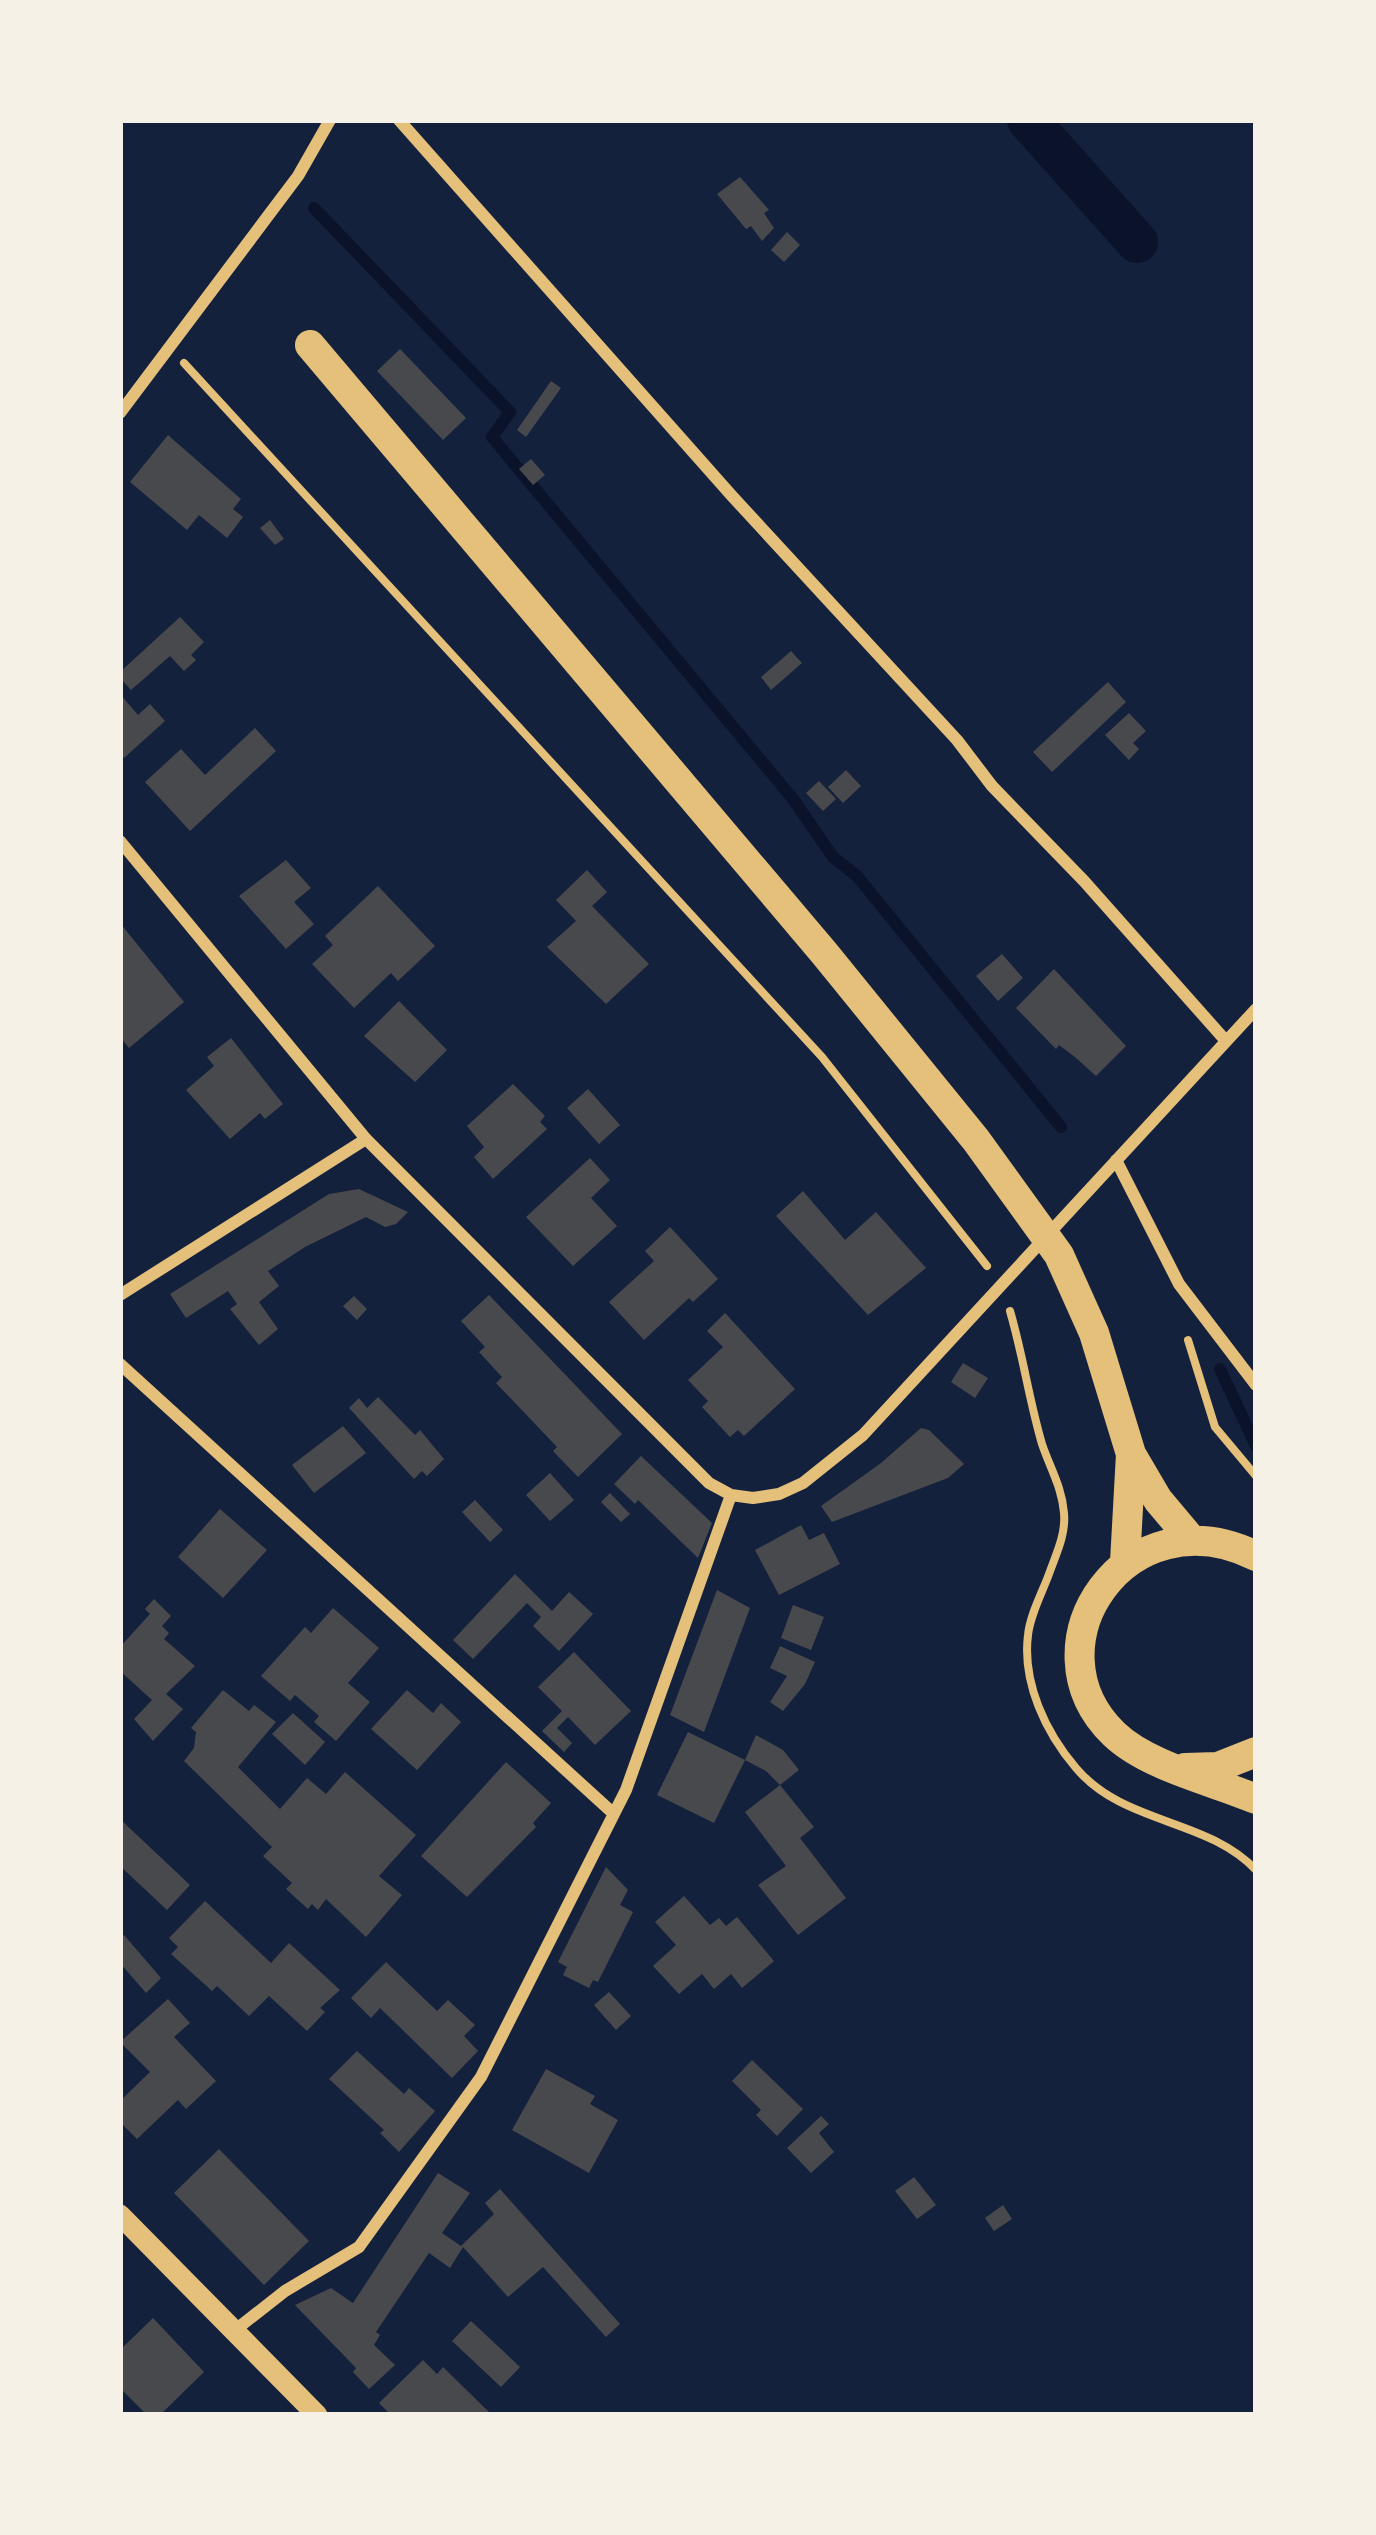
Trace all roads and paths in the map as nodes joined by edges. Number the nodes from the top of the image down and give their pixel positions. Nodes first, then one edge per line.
1 (330, 120) edge
2 (399, 120) edge
3 (310, 345) dead end
4 (171, 350) junction
5 (120, 413) edge
6 (120, 841) edge
7 (1256, 1009) edge
8 (1226, 1041) junction
9 (366, 1139) junction
10 (1116, 1160) junction
11 (1179, 1284) junction
12 (1001, 1285) junction
13 (120, 1295) edge
14 (120, 1364) edge
15 (1256, 1385) edge
16 (1131, 1454) junction
17 (1256, 1476) edge
18 (731, 1495) junction
19 (1190, 1538) junction
20 (1256, 1556) edge
21 (1125, 1562) junction
22 (1256, 1752) edge
23 (1179, 1768) junction
24 (1256, 1798) edge
25 (614, 1814) junction
26 (1256, 1870) edge
27 (120, 2215) edge
28 (234, 2331) junction
29 (317, 2415) edge

1 - 4 street
2 - 8 street
3 - 16 main road
4 - 5 street
4 - 12 path
6 - 9 street
7 - 8 street
8 - 10 street
9 - 13 street
9 - 18 street
10 - 11 street
10 - 12 street
11 - 15 street
11 - 17 path
12 - 18 street
12 - 26 path
14 - 25 street
16 - 19 main road
16 - 21 main road
18 - 25 street
19 - 20 main road
19 - 21 main road
21 - 23 main road
22 - 23 main road
23 - 24 main road
25 - 28 street
27 - 28 street
28 - 29 street

